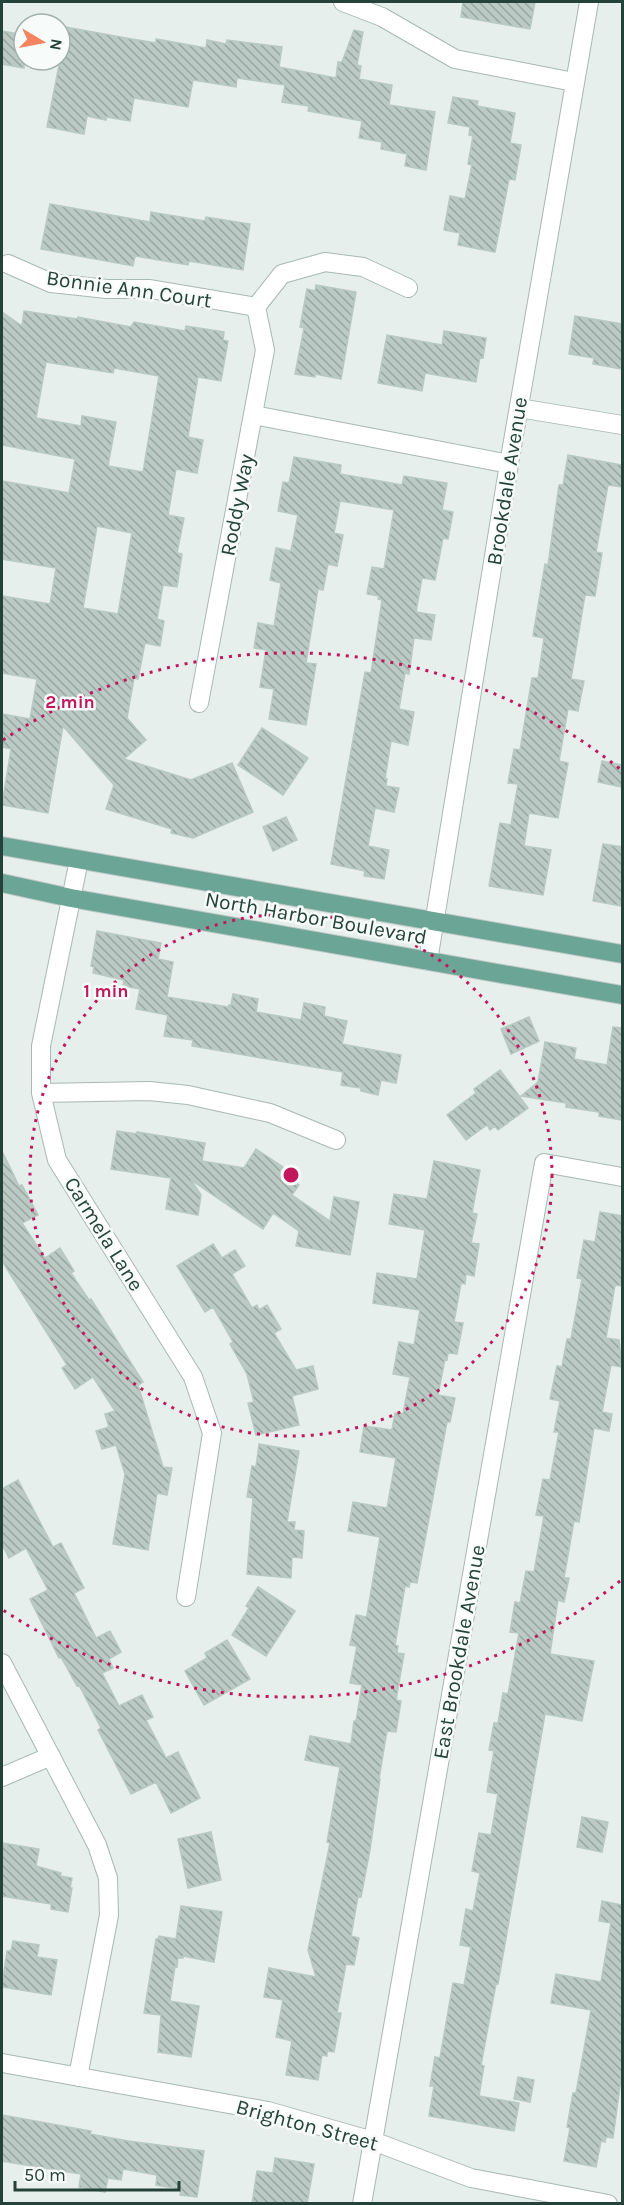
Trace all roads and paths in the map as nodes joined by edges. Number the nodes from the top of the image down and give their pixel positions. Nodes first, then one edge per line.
1 (343, 2) edge
2 (589, 2) edge
3 (574, 82) junction
4 (9, 264) dead end
5 (408, 288) dead end
6 (256, 307) junction
7 (519, 408) junction
8 (254, 415) junction
9 (622, 425) edge
10 (509, 464) junction
11 (199, 704) dead end
12 (2, 846) edge
13 (79, 860) junction
14 (2, 883) edge
15 (71, 898) junction
16 (435, 922) junction
17 (622, 954) edge
18 (428, 961) junction
19 (622, 995) edge
20 (41, 1093) junction
21 (336, 1140) dead end
22 (622, 1177) edge
23 (186, 1597) dead end
24 (2, 1663) edge
25 (51, 1756) junction
26 (2, 1777) edge
27 (2, 2063) edge
28 (78, 2076) junction
29 (373, 2141) junction
30 (362, 2204) edge
31 (608, 2204) edge

1 - 3 street
2 - 3 street, Brookdale Avenue
3 - 7 street, Brookdale Avenue
4 - 6 street, Bonnie Ann Court
5 - 6 street
6 - 8 street, Roddy Way
7 - 9 street
7 - 10 street, Brookdale Avenue
8 - 10 street
8 - 11 street, Roddy Way
10 - 16 street, Brookdale Avenue
12 - 13 main road, North Harbor Boulevard
13 - 15 street, Carmela Lane
13 - 16 main road, North Harbor Boulevard
14 - 15 main road, North Harbor Boulevard
15 - 18 main road, North Harbor Boulevard
15 - 20 street, Carmela Lane
16 - 17 main road, North Harbor Boulevard
16 - 18 street, Brookdale Avenue
18 - 19 main road, North Harbor Boulevard
20 - 21 street
20 - 23 street, Carmela Lane
22 - 29 street, East Brookdale Avenue
24 - 25 street
25 - 26 street
25 - 28 street
27 - 28 street, Brighton Street
28 - 29 street, Brighton Street
29 - 30 street
29 - 31 street, Brighton Street

